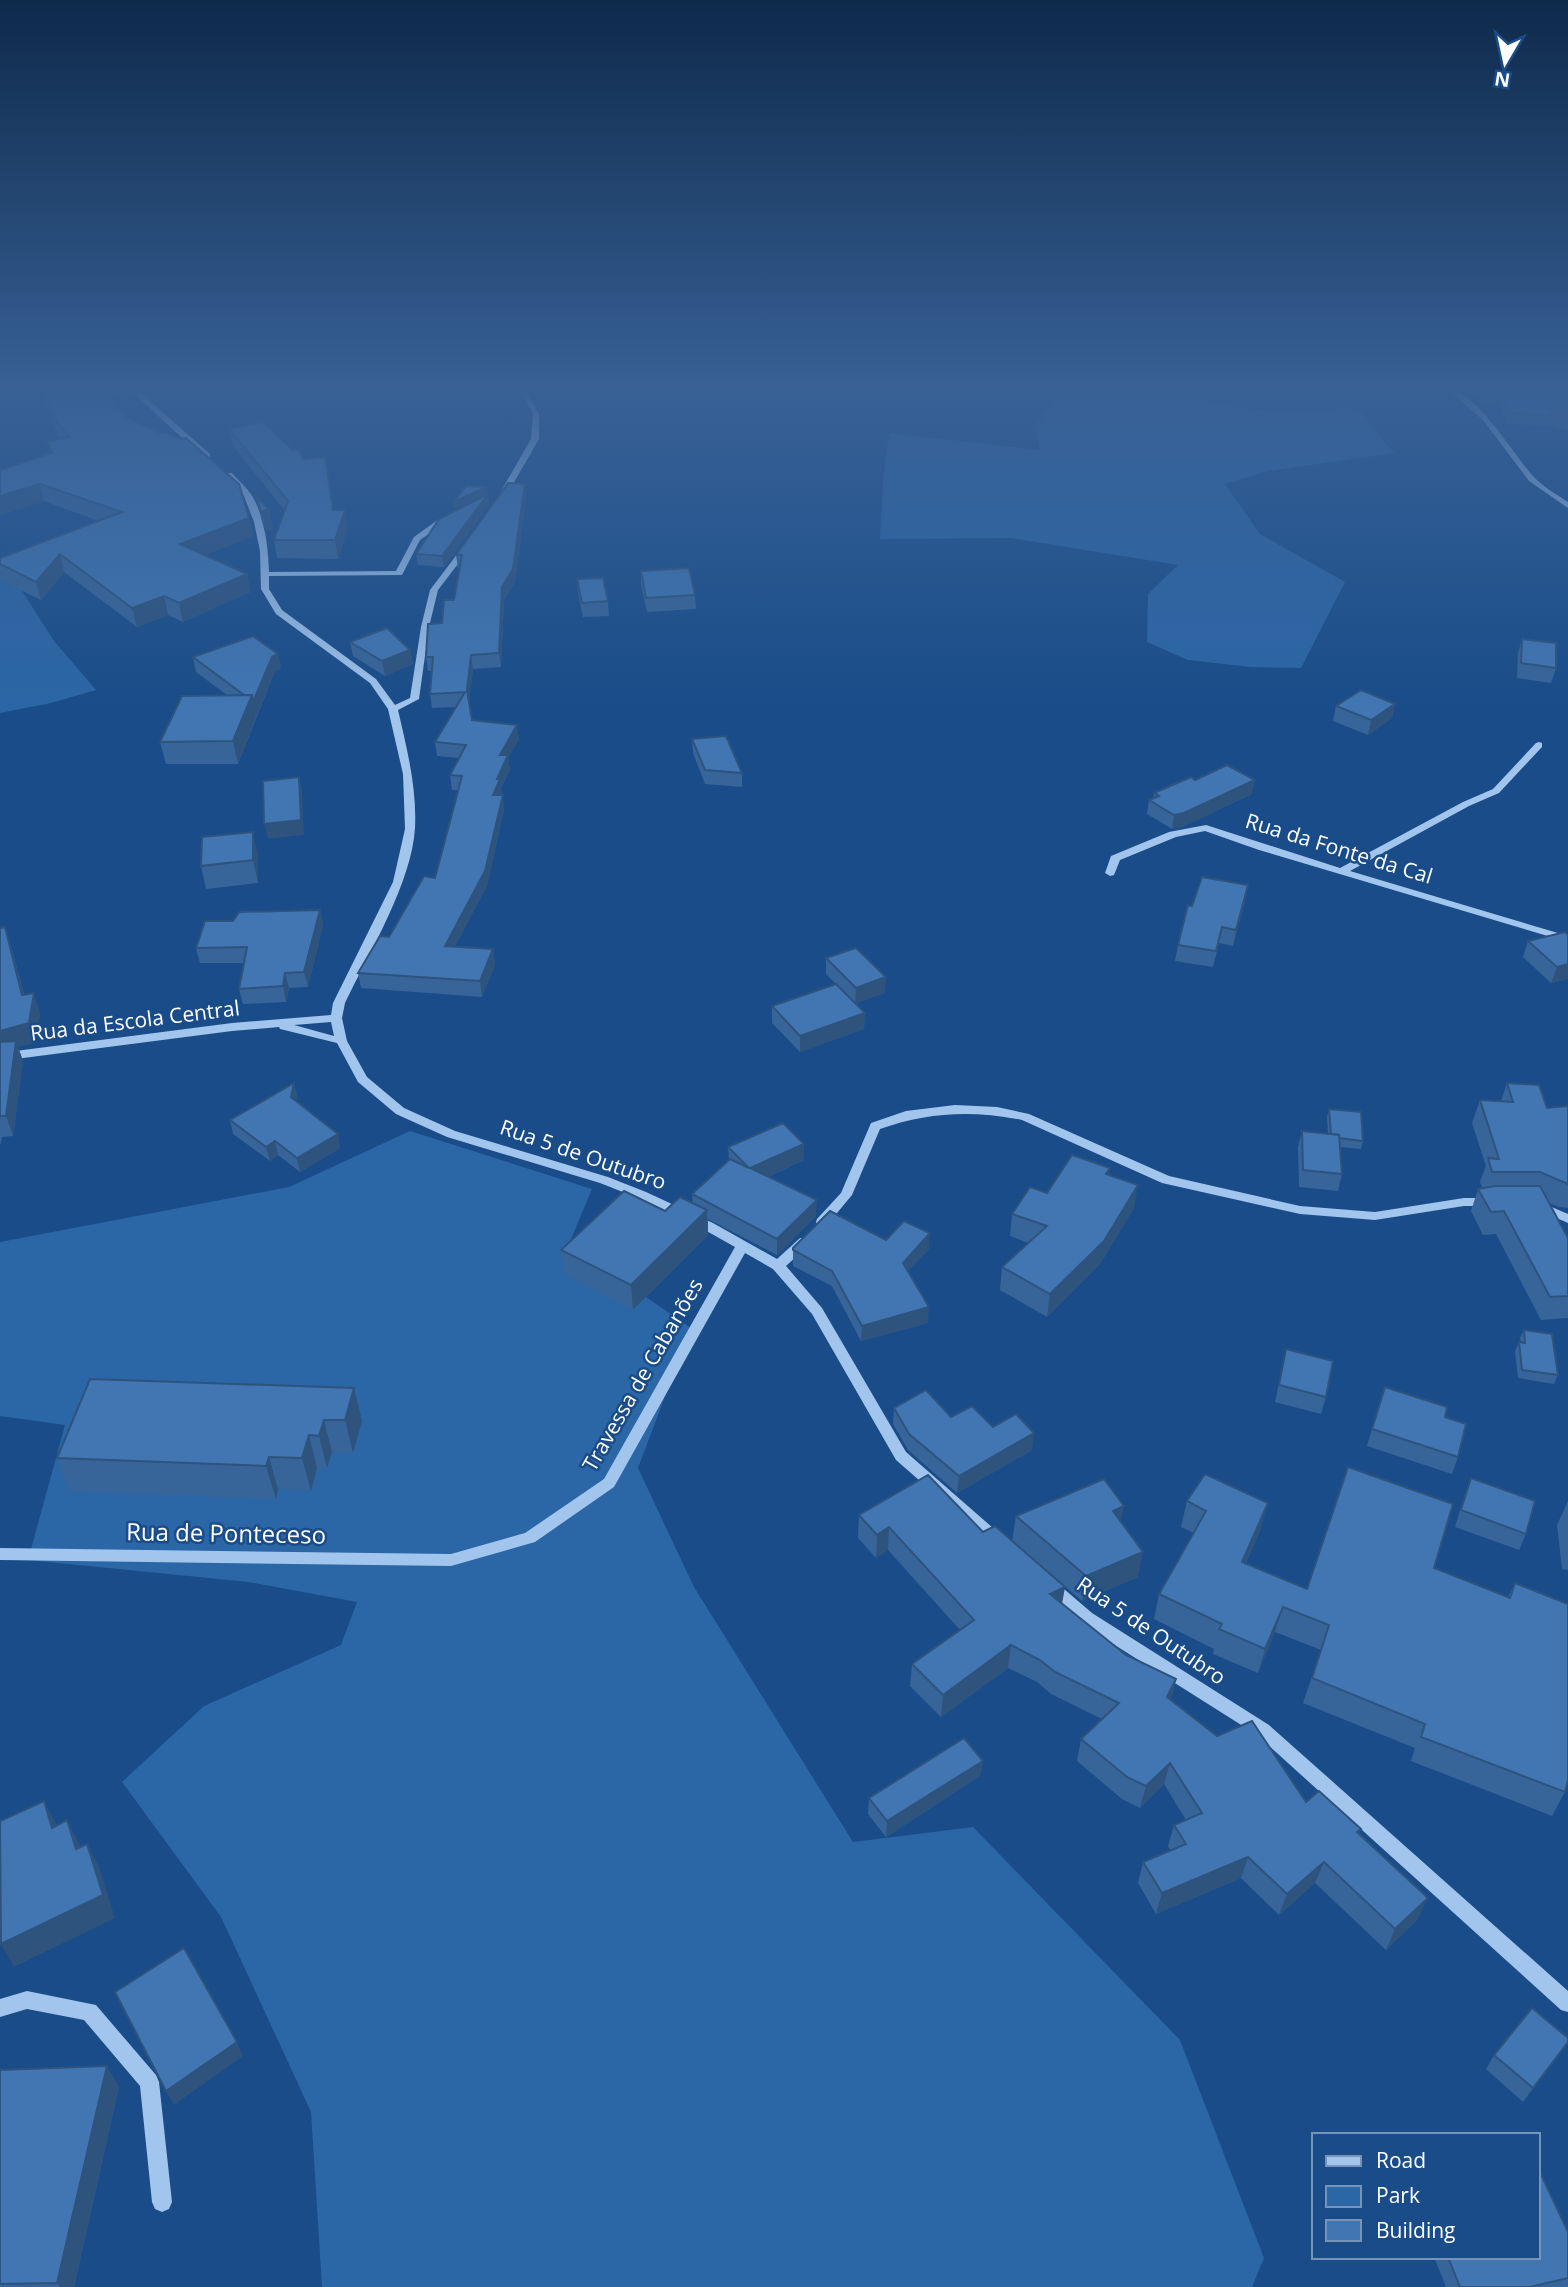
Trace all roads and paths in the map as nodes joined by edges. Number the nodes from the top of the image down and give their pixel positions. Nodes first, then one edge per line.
1 (248, 496) edge
2 (500, 496) edge
3 (494, 502) edge
4 (459, 512) edge
5 (473, 539) edge
6 (264, 573) junction
7 (393, 709) junction
8 (1538, 745) dead end
9 (1342, 871) junction
10 (1110, 873) dead end
11 (1568, 939) edge
12 (336, 1018) junction
13 (275, 1024) junction
14 (341, 1041) junction
15 (0, 1057) edge
16 (1505, 1202) edge
17 (1532, 1202) edge
18 (1568, 1219) edge
19 (743, 1245) junction
20 (778, 1266) junction
21 (1004, 1546) edge
22 (0, 1554) edge
23 (451, 1560) joint
24 (1045, 1582) edge
25 (1568, 2003) edge
26 (0, 2008) edge
27 (162, 2202) dead end

1 - 6 street
2 - 3 street
4 - 6 street
5 - 7 street
6 - 7 street
7 - 12 street
8 - 9 street
9 - 10 street, Rua da Fonte da Cal
9 - 11 street, Rua da Fonte da Cal
12 - 13 street, Rua da Escola Central
12 - 14 street, Rua 5 de Outubro
13 - 14 street, Rua da Escola Central
13 - 15 street, Rua da Escola Central
14 - 19 street, Rua 5 de Outubro
16 - 20 street
17 - 18 street
19 - 20 street, Rua 5 de Outubro
19 - 23 street, Travessa de Cabanões
20 - 21 street, Rua 5 de Outubro
22 - 23 street, Rua de Ponteceso
24 - 25 street, Rua 5 de Outubro
26 - 27 street

